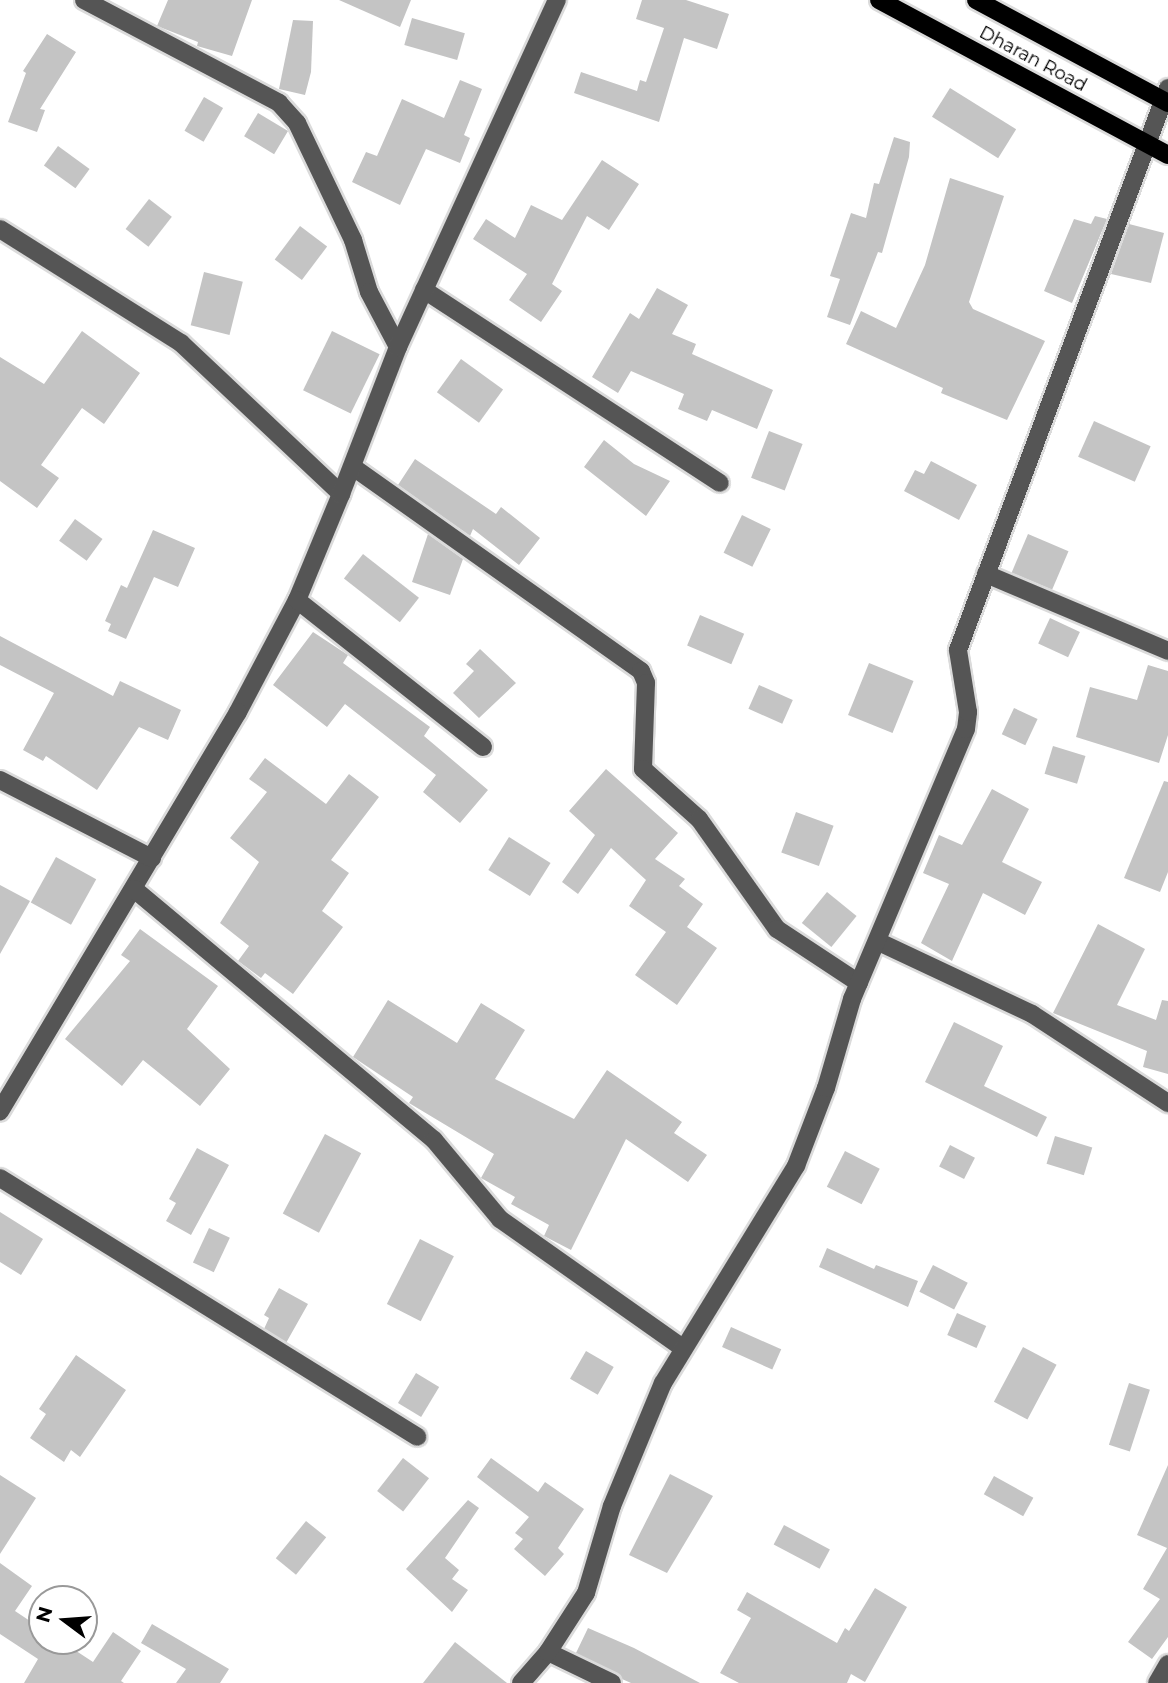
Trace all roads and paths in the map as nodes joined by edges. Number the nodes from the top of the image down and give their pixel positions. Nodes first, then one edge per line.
1 (84, 0) edge
2 (557, 0) edge
3 (879, 0) edge
4 (976, 0) edge
5 (1166, 97) edge
6 (1146, 144) junction
7 (1168, 155) edge
8 (0, 229) edge
9 (424, 290) junction
10 (398, 347) junction
11 (353, 467) junction
12 (720, 483) dead end
13 (341, 494) junction
14 (986, 573) junction
15 (297, 600) junction
16 (1168, 651) edge
17 (483, 747) dead end
18 (0, 780) edge
19 (152, 858) junction
20 (134, 889) junction
21 (878, 942) junction
22 (859, 983) junction
23 (7, 1085) edge
24 (1168, 1103) edge
25 (0, 1112) edge
26 (0, 1178) edge
27 (683, 1348) junction
28 (417, 1437) dead end
29 (548, 1652) junction
30 (1168, 1664) edge
31 (521, 1683) edge
32 (612, 1683) edge
33 (1157, 1683) edge

1 - 10 street
2 - 9 street
3 - 6 main road, Dharan Road
4 - 5 main road
5 - 6 street
6 - 7 main road, Dharan Road
6 - 14 street
8 - 13 street
9 - 10 street
9 - 12 street
10 - 11 street
11 - 13 street
11 - 22 street
13 - 15 street
14 - 16 street
14 - 21 street
15 - 17 street
15 - 19 street
18 - 19 street
19 - 20 street
20 - 23 street
20 - 27 street
21 - 22 street
21 - 24 street
22 - 27 street
23 - 25 street
26 - 28 street
27 - 29 street
29 - 31 street
29 - 32 street
30 - 33 street

